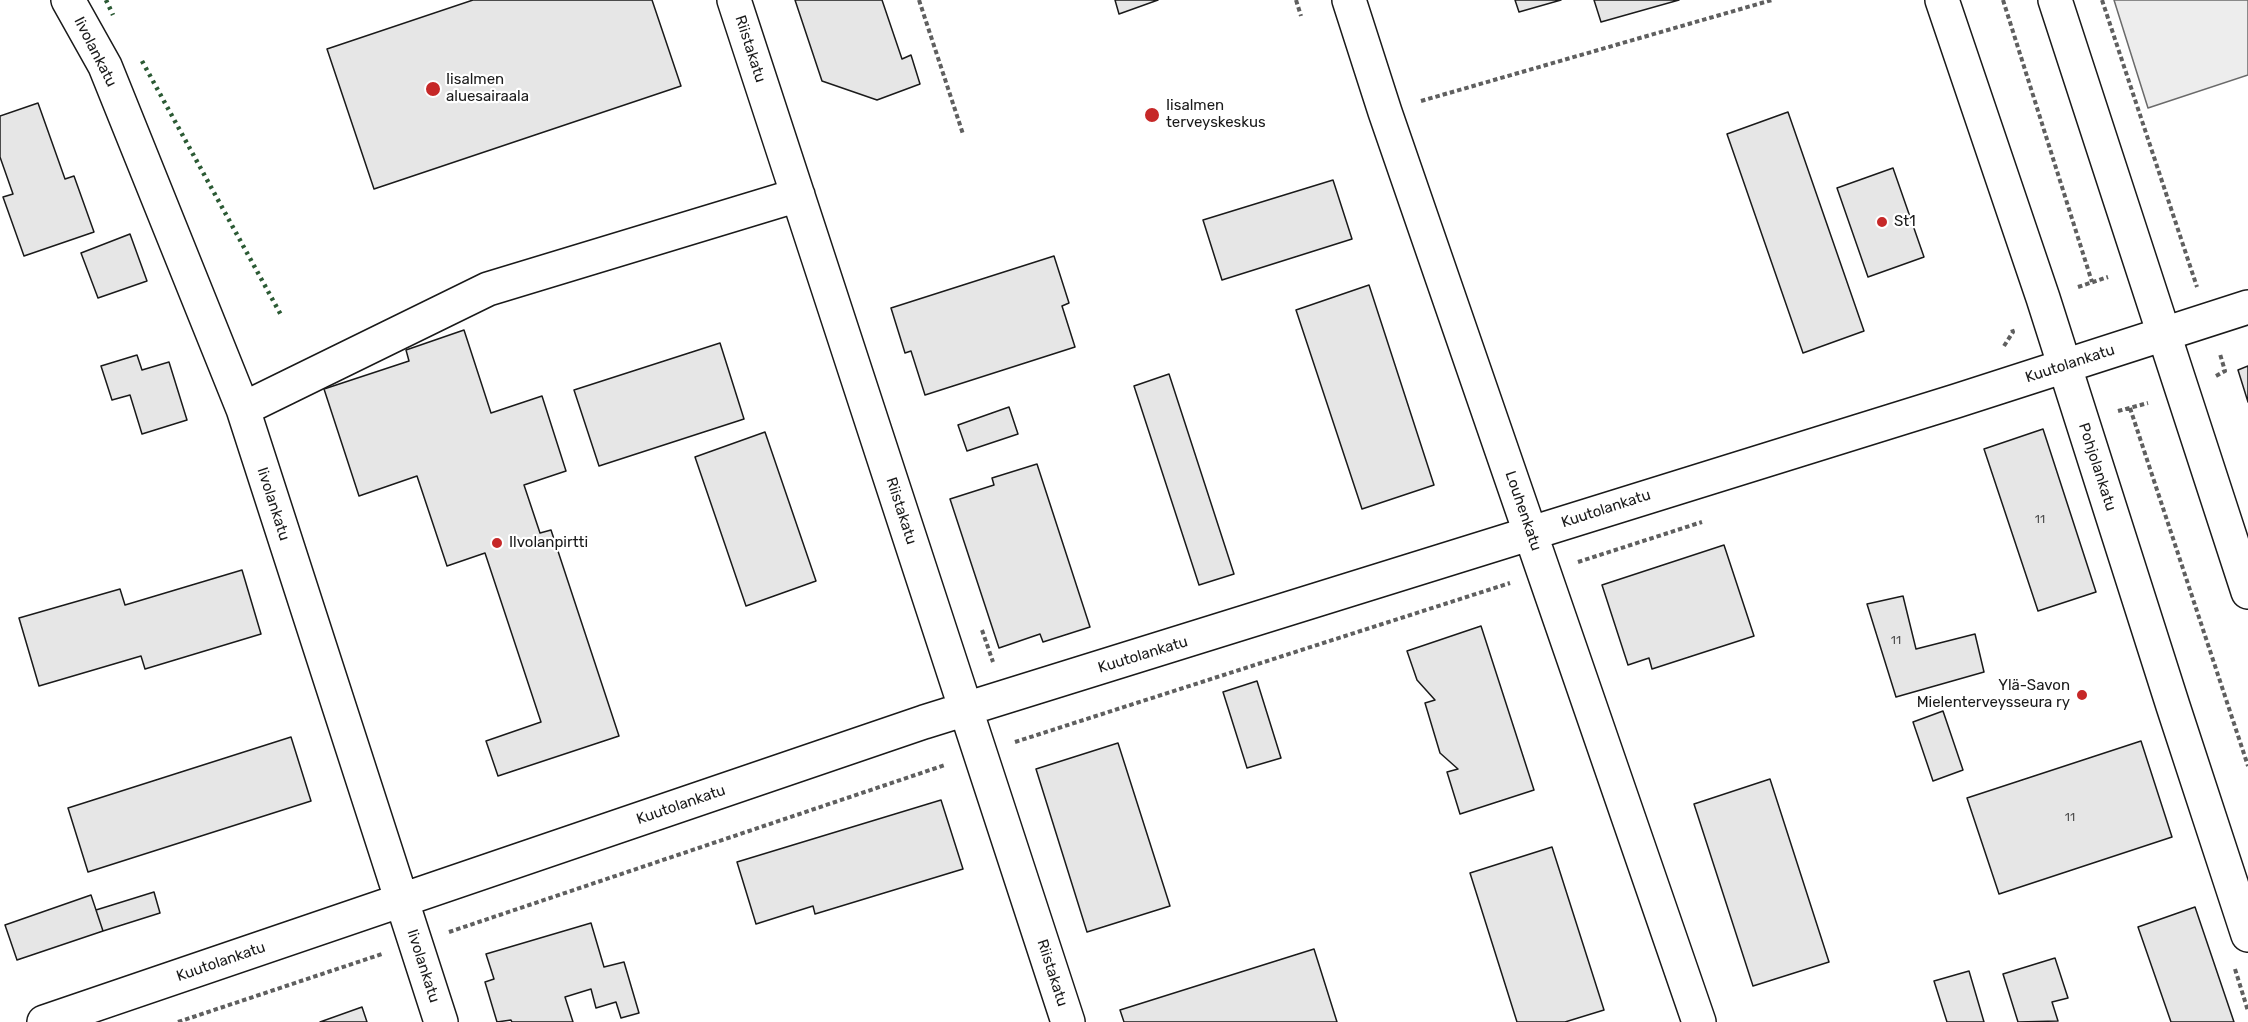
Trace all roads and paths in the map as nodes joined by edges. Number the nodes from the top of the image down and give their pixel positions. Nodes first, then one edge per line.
1 (68, 0) edge
2 (734, 0) edge
3 (919, 0) edge
4 (1296, 0) edge
5 (1348, 0) edge
6 (1772, 0) edge
7 (1942, 0) edge
8 (2003, 0) edge
9 (2055, 0) edge
10 (1301, 16) dead end
11 (1385, 112) junction
12 (963, 134) dead end
13 (798, 195) junction
14 (2092, 282) dead end
15 (2248, 307) edge
16 (2165, 333) junction
17 (2064, 366) junction
18 (2130, 408) dead end
19 (243, 409) junction
20 (1713, 518) dead end
21 (1530, 533) junction
22 (1544, 573) junction
23 (2248, 592) edge
24 (966, 710) junction
25 (980, 753) junction
26 (2248, 766) edge
27 (402, 900) junction
28 (2248, 935) edge
29 (415, 943) junction
30 (44, 1022) edge
31 (177, 1022) edge
32 (441, 1022) edge
33 (1068, 1022) edge
34 (1699, 1022) edge

1 - 19 street, Iivolankatu
2 - 13 street, Riistakatu
3 - 12 path
4 - 10 path
5 - 11 street, Louhenkatu
6 - 11 path
7 - 17 street, Pohjolankatu
8 - 14 path
9 - 16 street
11 - 21 street, Louhenkatu
13 - 19 street
13 - 24 street, Riistakatu
15 - 16 street, Kuutolankatu
16 - 17 street, Kuutolankatu
16 - 23 street
17 - 21 street, Kuutolankatu
17 - 28 street, Pohjolankatu
18 - 26 path
19 - 27 street, Iivolankatu
20 - 22 path
21 - 22 street, Louhenkatu
21 - 24 street, Kuutolankatu
22 - 25 path
22 - 34 street, Louhenkatu
24 - 25 street, Riistakatu
24 - 27 street, Kuutolankatu
25 - 29 path
25 - 33 street, Riistakatu
27 - 29 street, Iivolankatu
27 - 30 street, Kuutolankatu
29 - 31 path
29 - 32 street, Iivolankatu

